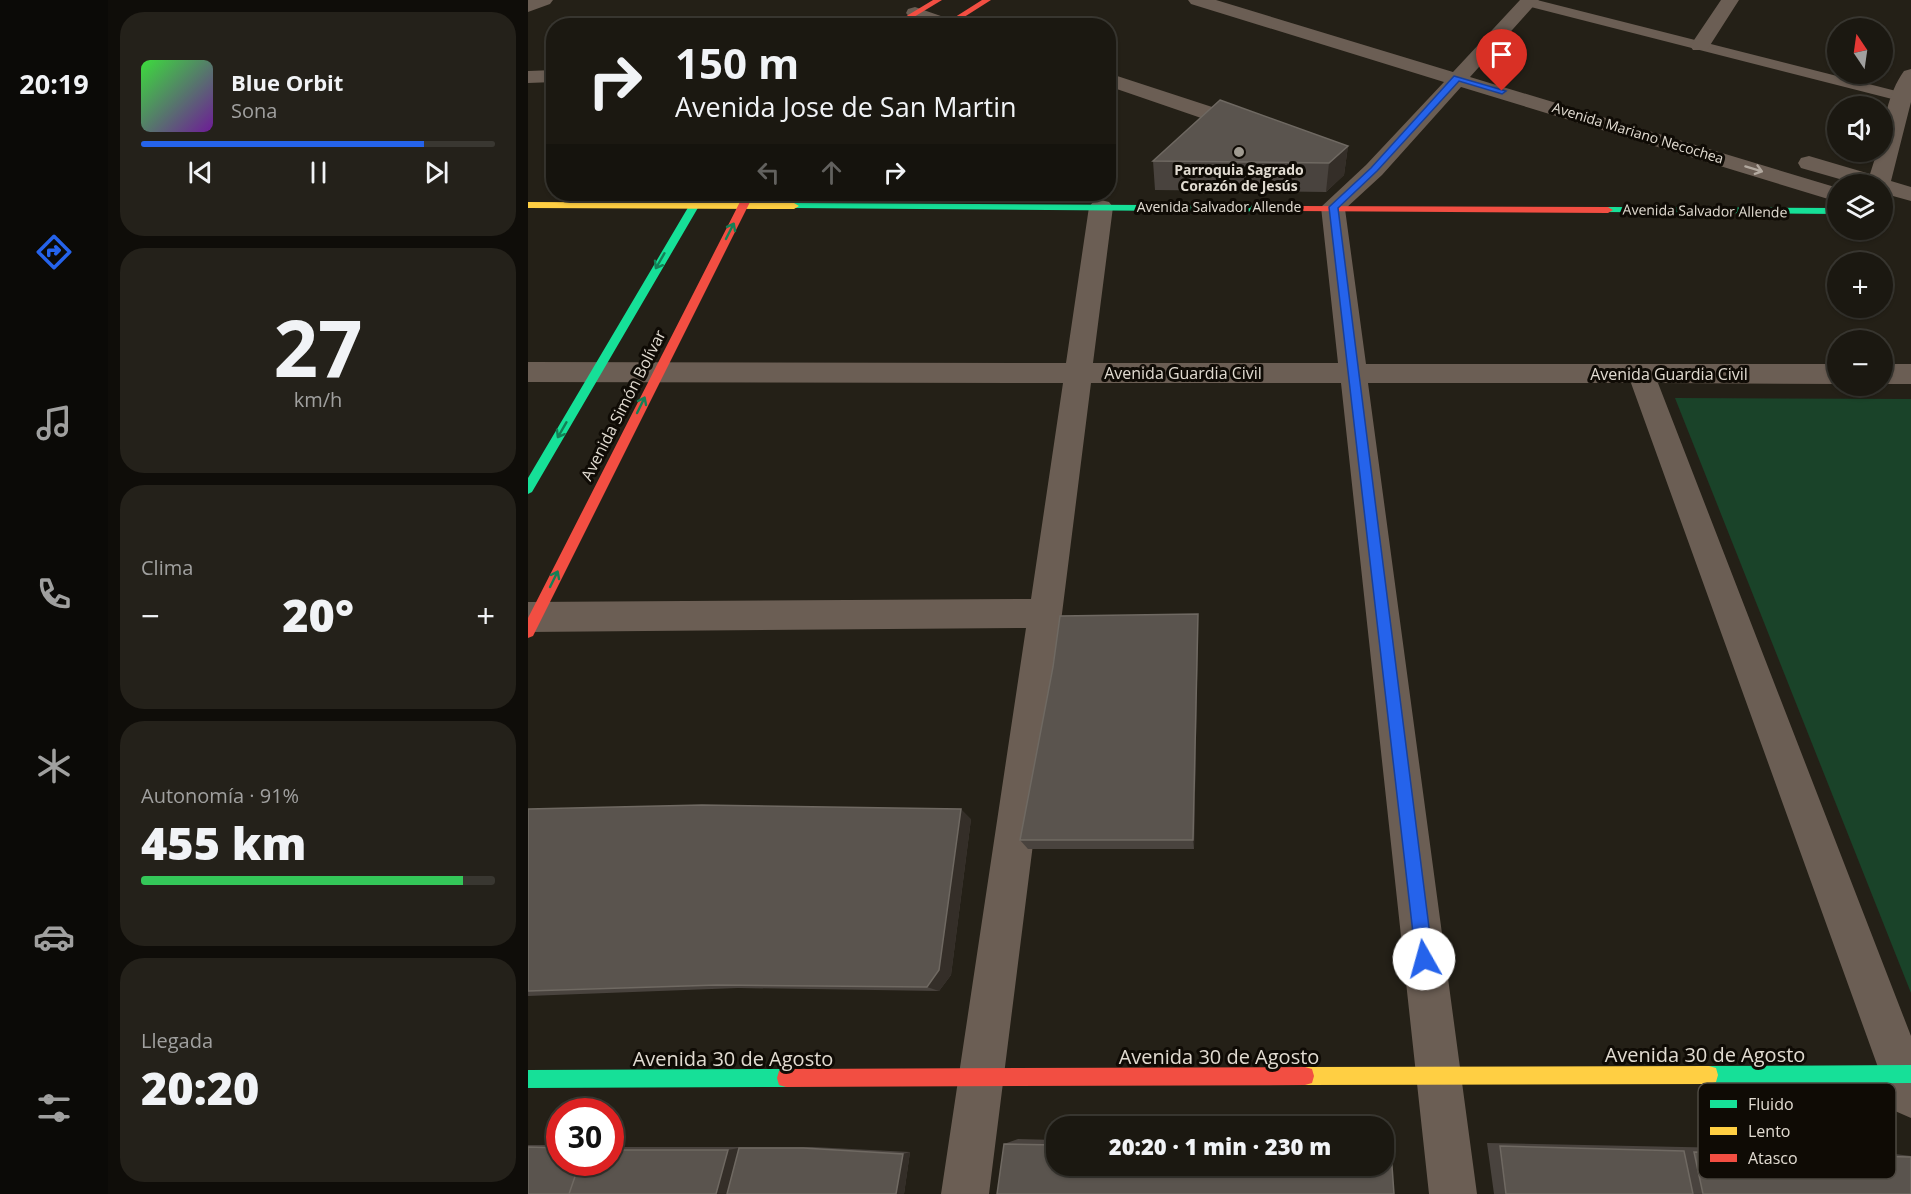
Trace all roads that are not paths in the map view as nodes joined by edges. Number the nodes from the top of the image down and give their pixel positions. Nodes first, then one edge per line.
1 (544, 0) edge
2 (938, 0) edge
3 (987, 0) edge
4 (1197, 0) edge
5 (1730, 0) edge
6 (1529, 1) edge
7 (528, 7) edge
8 (915, 13) junction
9 (907, 18) edge
10 (928, 18) edge
11 (958, 18) edge
12 (1700, 46) junction
13 (1464, 70) junction
14 (1911, 75) edge
15 (546, 76) edge
16 (528, 77) edge
17 (1116, 82) edge
18 (1586, 97) dead end
19 (1902, 97) junction
20 (1263, 132) edge
21 (1792, 158) dead end
22 (1352, 162) dead end
23 (1374, 170) junction
24 (1829, 174) edge
25 (1886, 174) edge
26 (1827, 191) edge
27 (1911, 194) edge
28 (1893, 196) edge
29 (696, 201) edge
30 (737, 201) edge
31 (745, 201) edge
32 (797, 201) edge
33 (1893, 205) edge
34 (528, 206) edge
35 (692, 206) junction
36 (1101, 207) junction
37 (1333, 207) junction
38 (1827, 211) edge
39 (1911, 216) edge
40 (528, 372) edge
41 (596, 372) junction
42 (657, 372) junction
43 (1078, 373) junction
44 (1354, 373) junction
45 (1641, 374) junction
46 (1827, 374) edge
47 (1893, 374) edge
48 (1911, 374) edge
49 (528, 489) edge
50 (1044, 613) junction
51 (530, 622) edge
52 (1438, 1076) junction
53 (981, 1077) junction
54 (528, 1079) edge
55 (1908, 1081) edge
56 (965, 1194) edge
57 (1453, 1194) edge

1 - 7 street
2 - 8 street
3 - 11 street
4 - 13 street, Avenida Mariano Necochea
5 - 12 street
6 - 12 lane
6 - 13 street
8 - 9 street
8 - 10 street
12 - 19 lane
13 - 18 street, Avenida Mariano Necochea
13 - 23 street
13 -> 26 street, Avenida Mariano Necochea
14 - 19 street
15 - 16 street
17 - 20 street
19 - 25 street
21 - 24 street
22 - 23 street
23 - 37 street
27 - 28 street
29 - 35 street
30 - 35 street, Avenida Salvador Allende
42 -> 31 street, Avenida Simón Bolívar
32 - 36 street, Avenida Salvador Allende
33 - 39 street
34 - 35 street, Avenida Salvador Allende
35 -> 41 street
36 - 37 street, Avenida Salvador Allende
36 - 43 street
37 - 38 street, Avenida Salvador Allende
37 - 44 street
40 - 41 street, Avenida Guardia Civil
41 - 42 street, Avenida Guardia Civil
41 -> 49 street
42 - 43 street, Avenida Guardia Civil
51 -> 42 street, Avenida Simón Bolívar
43 - 44 street, Avenida Guardia Civil
43 - 50 street
44 - 45 street, Avenida Guardia Civil
44 - 52 street
45 - 46 street, Avenida Guardia Civil
45 - 55 street
47 - 48 street
50 - 51 street
50 - 53 street
52 - 53 street, Avenida 30 de Agosto
52 - 55 street, Avenida 30 de Agosto
52 - 57 street
53 - 54 street, Avenida 30 de Agosto
53 - 56 street

